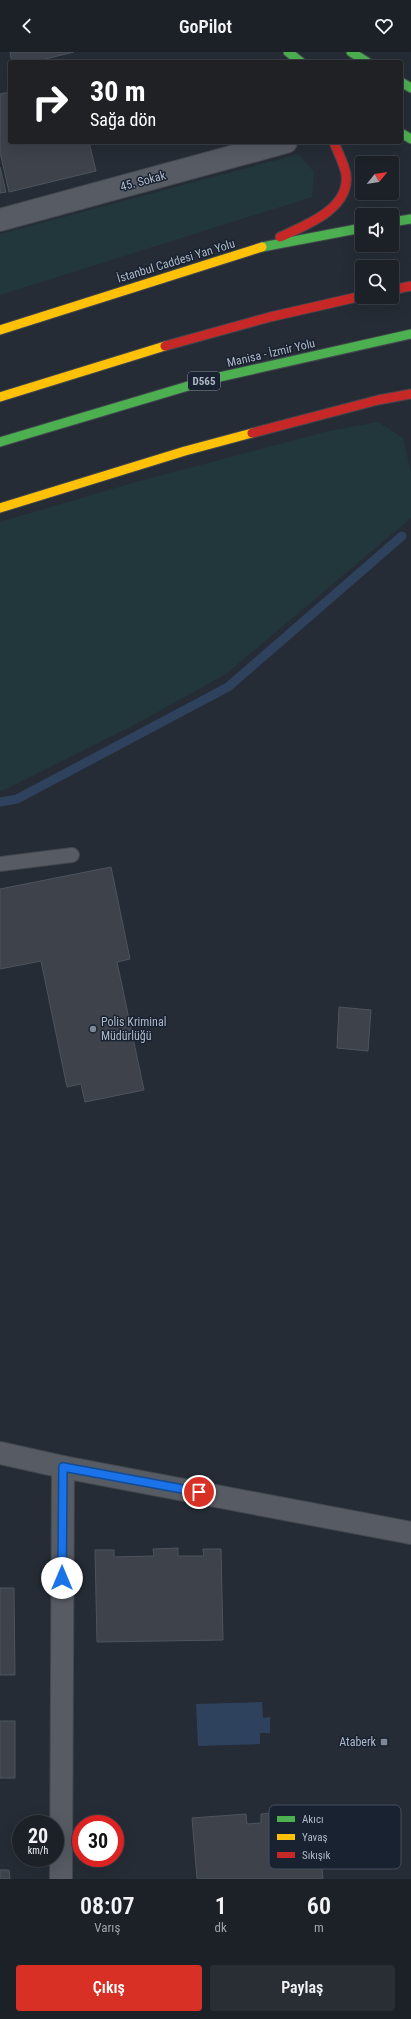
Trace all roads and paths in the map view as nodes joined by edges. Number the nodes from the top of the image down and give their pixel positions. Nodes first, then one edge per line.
1 (287, 52) edge
2 (351, 52) edge
3 (298, 60) edge
4 (365, 60) edge
5 (279, 144) edge
6 (335, 144) edge
7 (411, 218) edge
8 (0, 220) edge
9 (399, 221) edge
10 (355, 229) edge
11 (254, 249) junction
12 (411, 286) edge
13 (399, 289) edge
14 (355, 297) edge
15 (0, 330) edge
16 (411, 334) edge
17 (411, 394) edge
18 (0, 397) edge
19 (0, 442) edge
20 (0, 508) edge
21 (72, 855) dead end
22 (0, 864) edge
23 (0, 1453) edge
24 (63, 1467) junction
25 (411, 1533) edge
26 (61, 1879) edge

1 - 3 main road
2 - 4 main road
5 - 8 street, 45. Sokak
6 - 11 main road
7 - 9 main road
10 - 11 main road, İstanbul Caddesi Yan Yolu
11 - 15 main road, İstanbul Caddesi Yan Yolu
12 - 13 main road
14 - 18 main road
16 - 19 main road, Manisa - İzmir Yolu / D565
17 - 20 main road
21 - 22 lane
23 - 24 street
24 - 25 street
24 - 26 street

